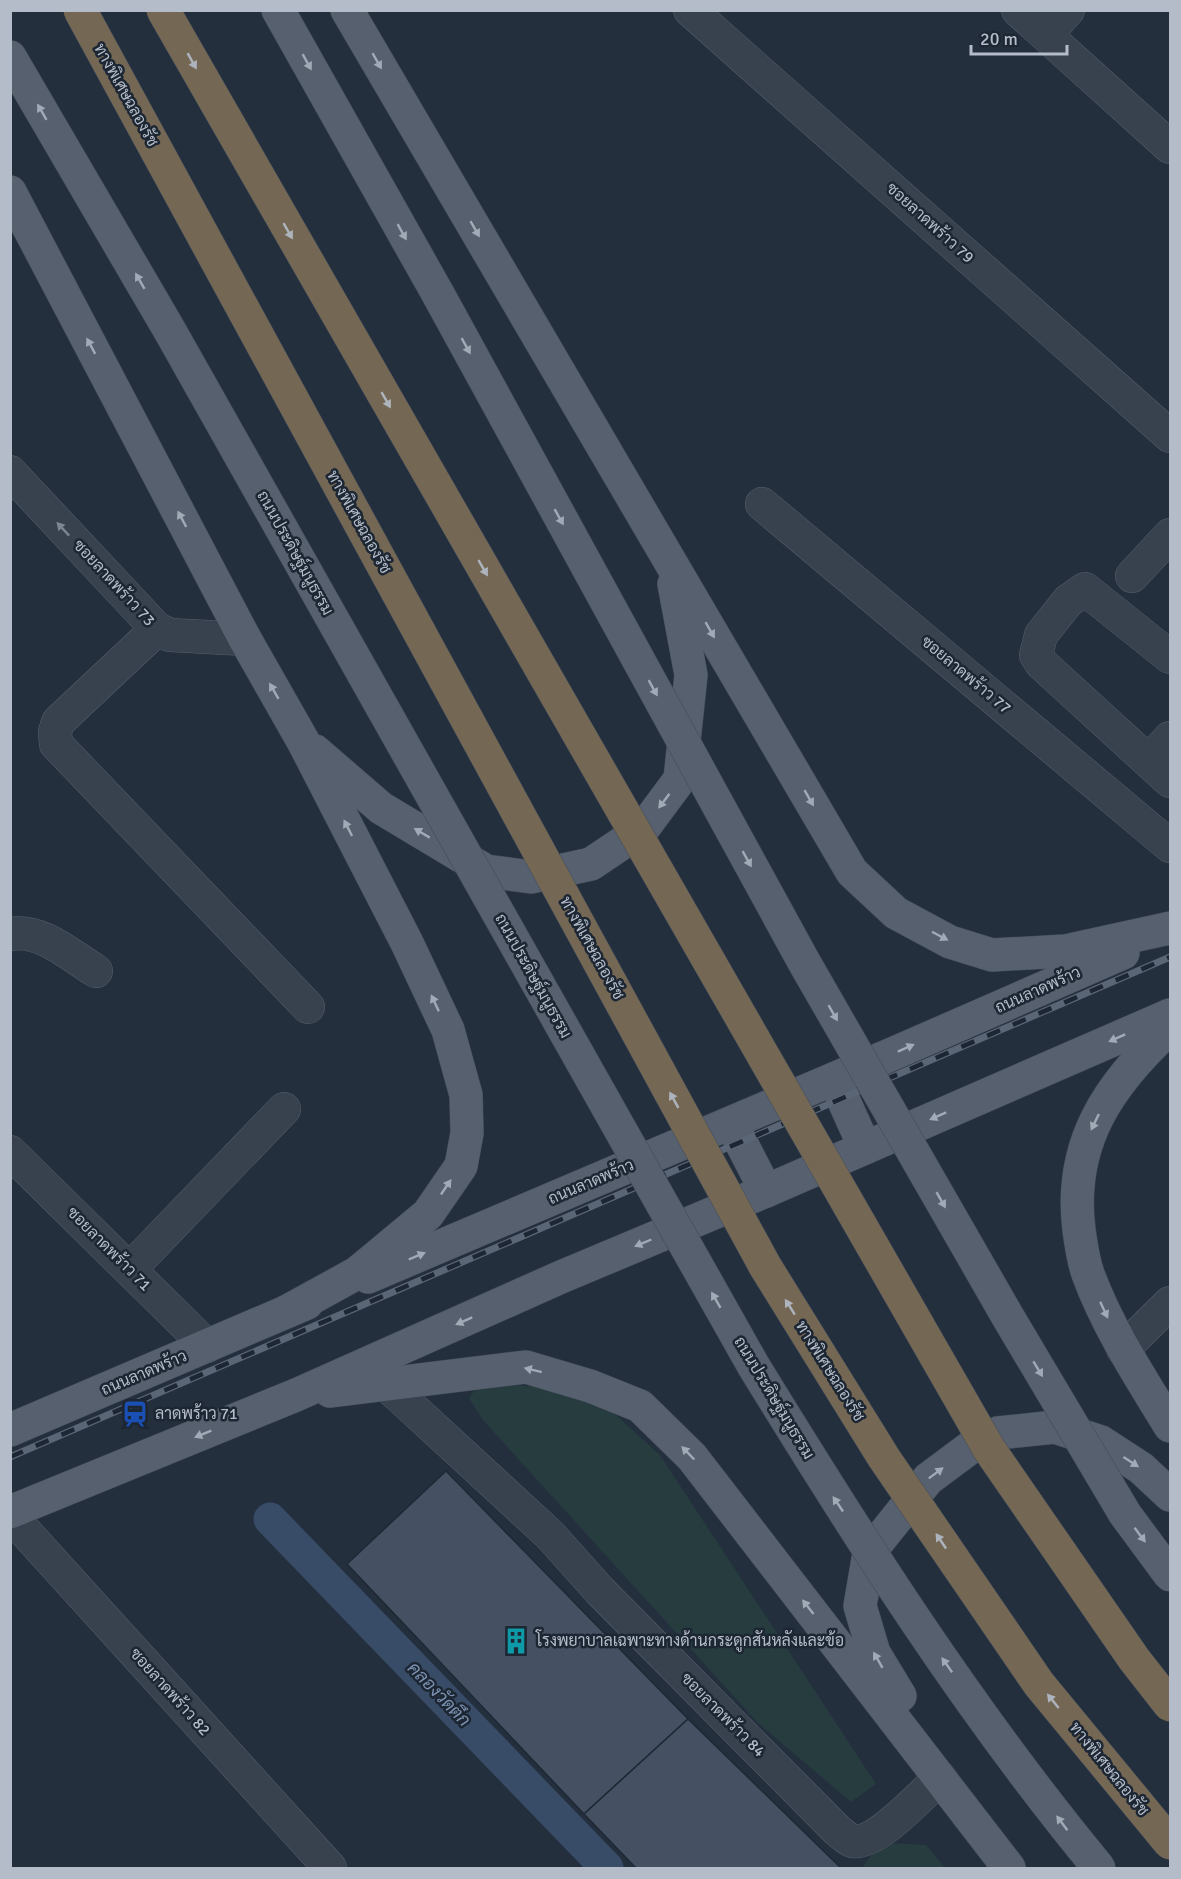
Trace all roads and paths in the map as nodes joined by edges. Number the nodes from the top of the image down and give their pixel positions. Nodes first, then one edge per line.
1 (80, 10) edge
2 (163, 10) edge
3 (278, 10) edge
4 (347, 10) edge
5 (690, 10) edge
6 (1018, 10) edge
7 (1068, 10) edge
8 (1046, 34) junction
9 (10, 57) edge
10 (1170, 147) edge
11 (10, 192) edge
12 (1170, 436) edge
13 (10, 472) edge
14 (762, 504) dead end
15 (1170, 535) edge
16 (670, 561) junction
17 (1132, 576) dead end
18 (157, 629) junction
19 (244, 639) junction
20 (1170, 657) edge
21 (303, 741) junction
22 (1163, 760) edge
23 (1170, 846) edge
24 (1170, 930) edge
25 (10, 934) edge
26 (96, 971) dead end
27 (308, 1007) dead end
28 (1170, 1015) edge
29 (1170, 1028) edge
30 (834, 1079) junction
31 (284, 1109) dead end
32 (731, 1123) junction
33 (865, 1148) junction
34 (10, 1152) edge
35 (765, 1191) junction
36 (130, 1269) junction
37 (1170, 1303) edge
38 (286, 1312) junction
39 (207, 1346) junction
40 (1123, 1349) junction
41 (386, 1384) junction
42 (296, 1395) junction
43 (1170, 1426) edge
44 (10, 1430) edge
45 (1170, 1495) edge
46 (10, 1514) edge
47 (1170, 1575) edge
48 (1170, 1705) edge
49 (940, 1778) junction
50 (985, 1836) junction
51 (1170, 1843) edge
52 (330, 1869) edge
53 (1009, 1869) edge
54 (1098, 1869) edge

51 -> 1 highway, ทางพิเศษฉลองรัช, bridge
2 -> 48 highway, bridge
3 -> 47 main road, bridge
4 -> 16 main road
5 - 12 street, ซอยลาดพร้าว 79
6 - 8 street
7 - 8 street
8 - 10 street
54 -> 9 main road, ถนนประดิษฐ์มนูธรรม, bridge
19 -> 11 main road
18 -> 13 street, ซอยลาดพร้าว 73
14 - 23 street, ซอยลาดพร้าว 77
15 - 17 street
16 -> 21 main road
16 -> 24 main road
18 - 19 street, ซอยลาดพร้าว 73
18 - 27 street
21 -> 19 main road
20 - 22 street
38 -> 21 main road
30 -> 24 main road, ถนนลาดพร้าว
25 - 26 street
28 -> 33 main road
29 -> 40 main road
30 - 32 main road, ถนนลาดพร้าว
30 - 33 main road
31 - 36 street
32 - 35 main road
38 -> 32 main road, ถนนลาดพร้าว
33 - 35 main road
34 - 36 street, ซอยลาดพร้าว 71
35 -> 42 main road
36 - 39 street, ซอยลาดพร้าว 71
37 - 40 street
38 - 39 main road, ถนนลาดพร้าว
39 - 44 main road, ถนนลาดพร้าว
40 - 43 main road
41 - 42 main road
49 -> 41 main road
41 - 49 street, ซอยลาดพร้าว 84
42 -> 46 main road
50 -> 45 main road
46 - 52 street, ซอยลาดพร้าว 82
49 - 50 main road
50 - 53 main road

